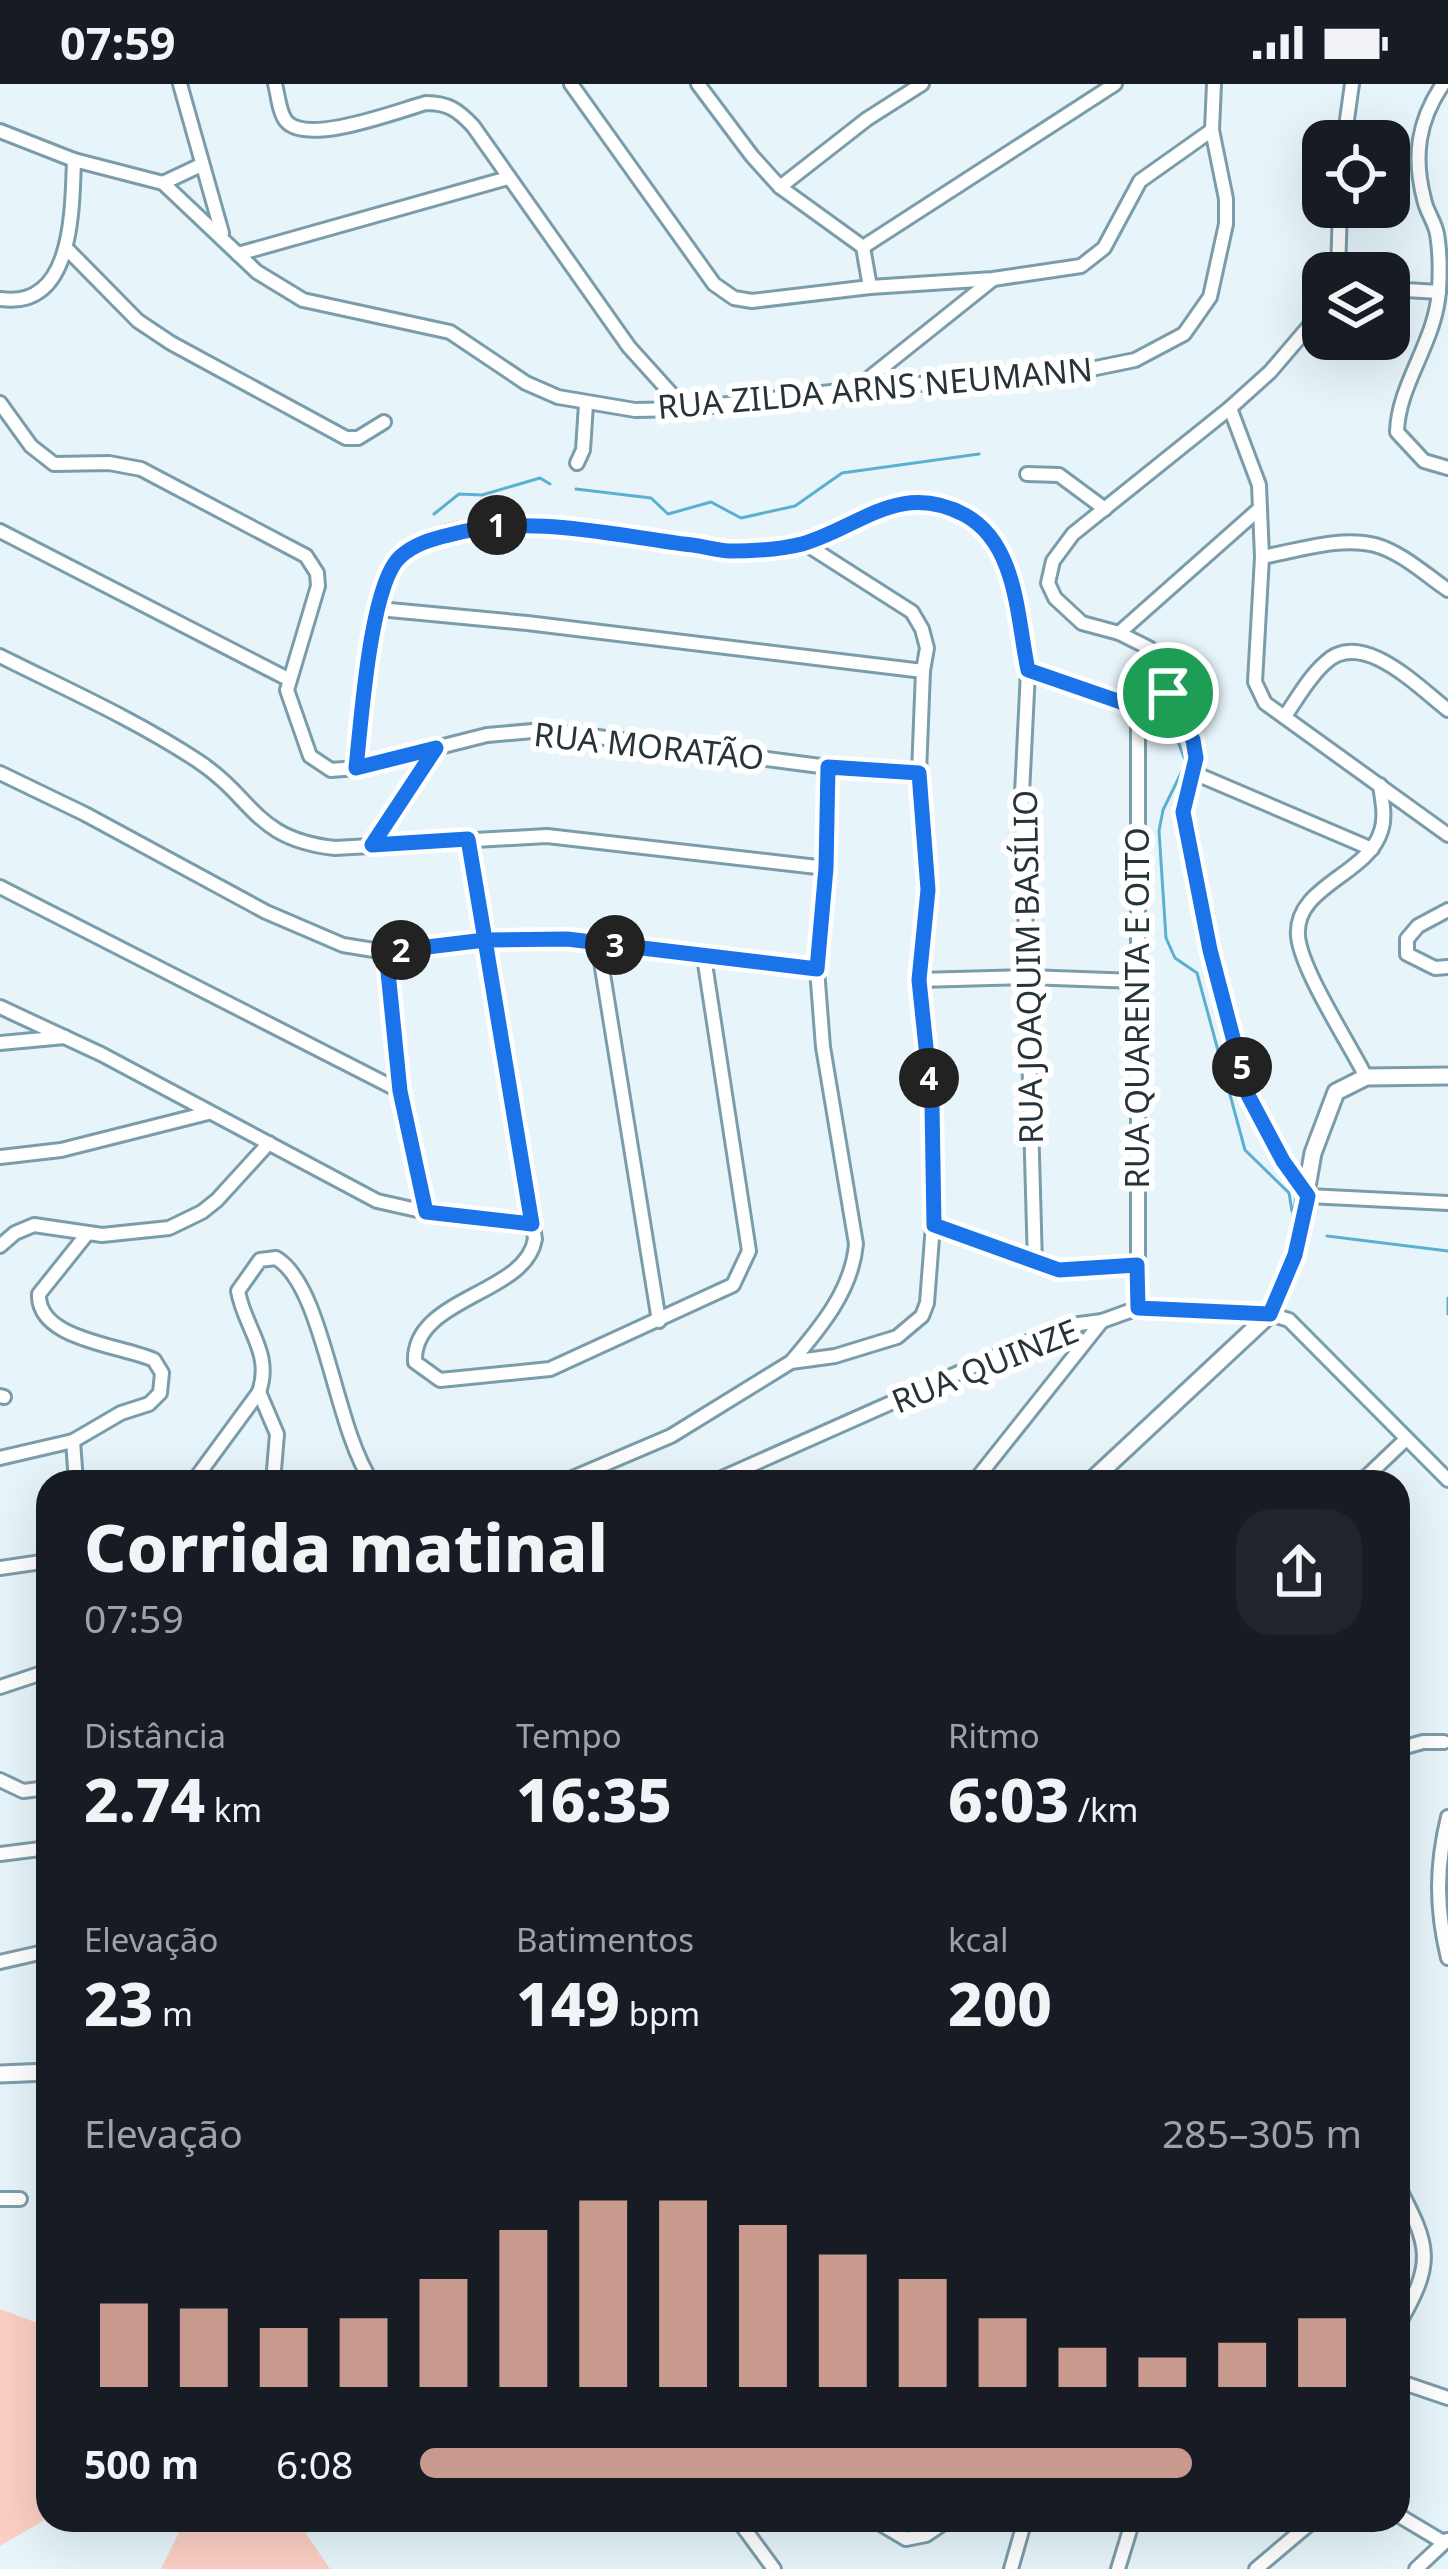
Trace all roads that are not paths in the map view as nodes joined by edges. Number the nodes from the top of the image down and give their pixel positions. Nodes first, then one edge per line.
1 (180, 84) edge
2 (275, 84) edge
3 (572, 84) edge
4 (698, 84) edge
5 (922, 84) edge
6 (1115, 84) edge
7 (1214, 84) edge
8 (1352, 84) edge
9 (1443, 84) edge
10 (1347, 120) edge
11 (1212, 130) junction
12 (0, 131) edge
13 (74, 160) junction
14 (201, 165) junction
15 (508, 178) junction
16 (163, 183) junction
17 (780, 187) junction
18 (222, 235) junction
19 (863, 247) junction
20 (68, 249) junction
21 (238, 254) junction
22 (992, 279) junction
23 (870, 287) junction
24 (1410, 290) edge
25 (1439, 292) junction
26 (0, 299) edge
27 (1302, 335) edge
28 (856, 389) junction
29 (0, 403) edge
30 (586, 404) junction
31 (1230, 408) junction
32 (685, 409) junction
33 (384, 422) dead end
34 (577, 463) dead end
35 (1448, 468) edge
36 (1027, 474) dead end
37 (1105, 508) junction
38 (1258, 510) junction
39 (0, 531) edge
40 (804, 543) junction
41 (1262, 557) junction
42 (1448, 590) edge
43 (379, 609) junction
44 (1119, 633) junction
45 (0, 656) edge
46 (1028, 670) junction
47 (922, 671) junction
48 (287, 679) junction
49 (1168, 693) junction
50 (1138, 708) junction
51 (1448, 710) edge
52 (1285, 716) junction
53 (436, 748) junction
54 (828, 767) junction
55 (356, 768) junction
56 (0, 773) edge
57 (919, 773) junction
58 (1194, 773) junction
59 (1381, 785) junction
60 (1448, 835) edge
61 (468, 839) junction
62 (372, 845) junction
63 (1372, 849) junction
64 (826, 868) junction
65 (0, 887) edge
66 (1448, 910) edge
67 (485, 940) junction
68 (598, 943) junction
69 (386, 952) junction
70 (704, 957) junction
71 (1448, 967) edge
72 (817, 969) junction
73 (1027, 977) junction
74 (919, 980) junction
75 (1136, 981) junction
76 (0, 1007) edge
77 (17, 1014) junction
78 (66, 1037) junction
79 (4, 1042) edge
80 (1448, 1076) edge
81 (1366, 1077) junction
82 (400, 1091) junction
83 (209, 1113) junction
84 (269, 1143) junction
85 (0, 1157) edge
86 (1308, 1196) junction
87 (1448, 1203) edge
88 (426, 1212) junction
89 (532, 1224) junction
90 (934, 1225) junction
91 (87, 1234) junction
92 (0, 1246) edge
93 (1035, 1264) junction
94 (1137, 1265) junction
95 (1138, 1308) junction
96 (1270, 1314) junction
97 (658, 1321) junction
98 (1102, 1322) junction
99 (1064, 1326) junction
100 (791, 1362) junction
101 (1070, 1363) junction
102 (260, 1392) junction
103 (1405, 1440) junction
104 (73, 1441) junction
105 (0, 1458) edge
106 (75, 1470) edge
107 (202, 1470) edge
108 (274, 1470) edge
109 (367, 1470) edge
110 (608, 1470) edge
111 (740, 1470) edge
112 (984, 1470) edge
113 (1103, 1470) edge
114 (1374, 1470) edge
115 (1448, 1480) edge
116 (36, 1563) edge
117 (0, 1568) edge
118 (36, 1675) edge
119 (0, 1687) edge
120 (1447, 1741) edge
121 (1410, 1746) edge
122 (0, 1780) edge
123 (36, 1789) edge
124 (1448, 1817) edge
125 (36, 1850) edge
126 (0, 1854) edge
127 (36, 1954) edge
128 (1448, 1958) edge
129 (0, 1962) edge
130 (36, 2072) edge
131 (0, 2074) edge
132 (0, 2199) edge
133 (20, 2199) dead end
134 (1410, 2209) edge
135 (1410, 2295) edge
136 (1410, 2385) edge
137 (1448, 2398) edge
138 (1410, 2522) edge
139 (747, 2532) edge
140 (894, 2532) edge
141 (930, 2532) edge
142 (1022, 2532) edge
143 (1129, 2532) edge
144 (1300, 2532) edge
145 (1445, 2541) edge
146 (774, 2569) edge
147 (1011, 2569) edge
148 (1118, 2569) edge
149 (1256, 2569) edge
150 (1416, 2569) edge

1 - 14 street
2 - 15 street
3 - 23 street
4 - 17 street
5 - 17 street
6 - 19 street
7 - 11 street, RUA ZILDA ARNS NEUMANN
8 - 10 street
9 - 25 street
11 - 22 street
11 - 28 street, RUA ZILDA ARNS NEUMANN
12 - 13 street
13 - 16 street
13 - 20 street
14 - 16 street
14 - 18 street
15 - 21 street
15 - 32 street
16 - 18 street
17 - 19 street
18 - 21 street, RUA ZILDA ARNS NEUMANN
19 - 23 street
20 - 26 street
20 - 33 street
21 - 30 street, RUA ZILDA ARNS NEUMANN
22 - 23 street
22 - 28 street
24 - 25 street
25 - 35 street
27 - 31 street
28 - 32 street, RUA ZILDA ARNS NEUMANN
29 - 48 street
30 - 32 street, RUA ZILDA ARNS NEUMANN
30 - 34 street
31 - 37 street
31 - 38 street
36 - 37 street
37 - 44 street
38 - 41 street
38 - 44 street
39 - 48 street
40 - 43 street, RUA JOAQUIM BASÍLIO
40 - 46 street, RUA JOAQUIM BASÍLIO
40 - 47 street
41 - 42 street
41 - 52 street
43 - 47 street
43 - 55 street, RUA JOAQUIM BASÍLIO
44 - 49 street
45 - 62 street
46 - 50 street
46 - 73 street, RUA JOAQUIM BASÍLIO
47 - 57 street
48 - 55 street
49 - 50 street
49 - 58 street
50 - 75 street, RUA QUARENTA E OITO
51 - 52 street
52 - 59 street
53 - 54 street, RUA MORATÃO
53 - 55 street, RUA MORATÃO
53 - 62 street
54 - 57 street, RUA MORATÃO
54 - 64 street
56 - 69 street
57 - 74 street
58 - 63 street
58 - 86 street
59 - 60 street
59 - 63 street
61 - 62 street
61 - 64 street
61 - 67 street
63 - 81 street
64 - 72 street
65 - 82 street
66 - 71 street
67 - 68 street
67 - 69 street
67 - 89 street
68 - 70 street
68 - 97 street
69 - 82 street
70 - 72 street
70 - 97 street
72 - 100 street
73 - 74 street
73 - 75 street
73 - 93 street, RUA JOAQUIM BASÍLIO
74 - 90 street
75 - 94 street, RUA QUARENTA E OITO
76 - 77 street
77 - 78 street
77 - 79 street
78 - 79 street
78 - 83 street
80 - 81 main road
81 - 86 main road
82 - 88 street
83 - 84 street
83 - 85 street
84 - 88 street
84 - 91 street
86 - 87 street
86 - 96 main road
88 - 89 street
89 - 97 street
90 - 93 street
90 - 100 street
91 - 92 street
91 - 104 street
93 - 94 street
94 - 95 street, RUA QUARENTA E OITO
95 - 96 street, RUA QUINZE
95 - 98 street, RUA QUINZE
96 - 103 street
96 - 113 main road
98 - 99 street, RUA QUINZE
98 - 101 street
99 - 101 street
99 - 111 street, RUA QUINZE
100 - 110 street
101 - 112 street
102 - 107 street
102 - 108 street
102 - 109 street
103 - 114 street
103 - 115 street
104 - 105 street
104 - 106 street
116 - 117 street
118 - 119 street
120 - 121 street
122 - 123 street
124 - 128 street
125 - 126 street
127 - 129 street
130 - 131 main road
132 - 133 street
134 - 135 street
136 - 137 street
138 - 145 street
139 - 146 street
140 - 141 street
142 - 147 street
143 - 148 street
144 - 149 street
145 - 150 street

